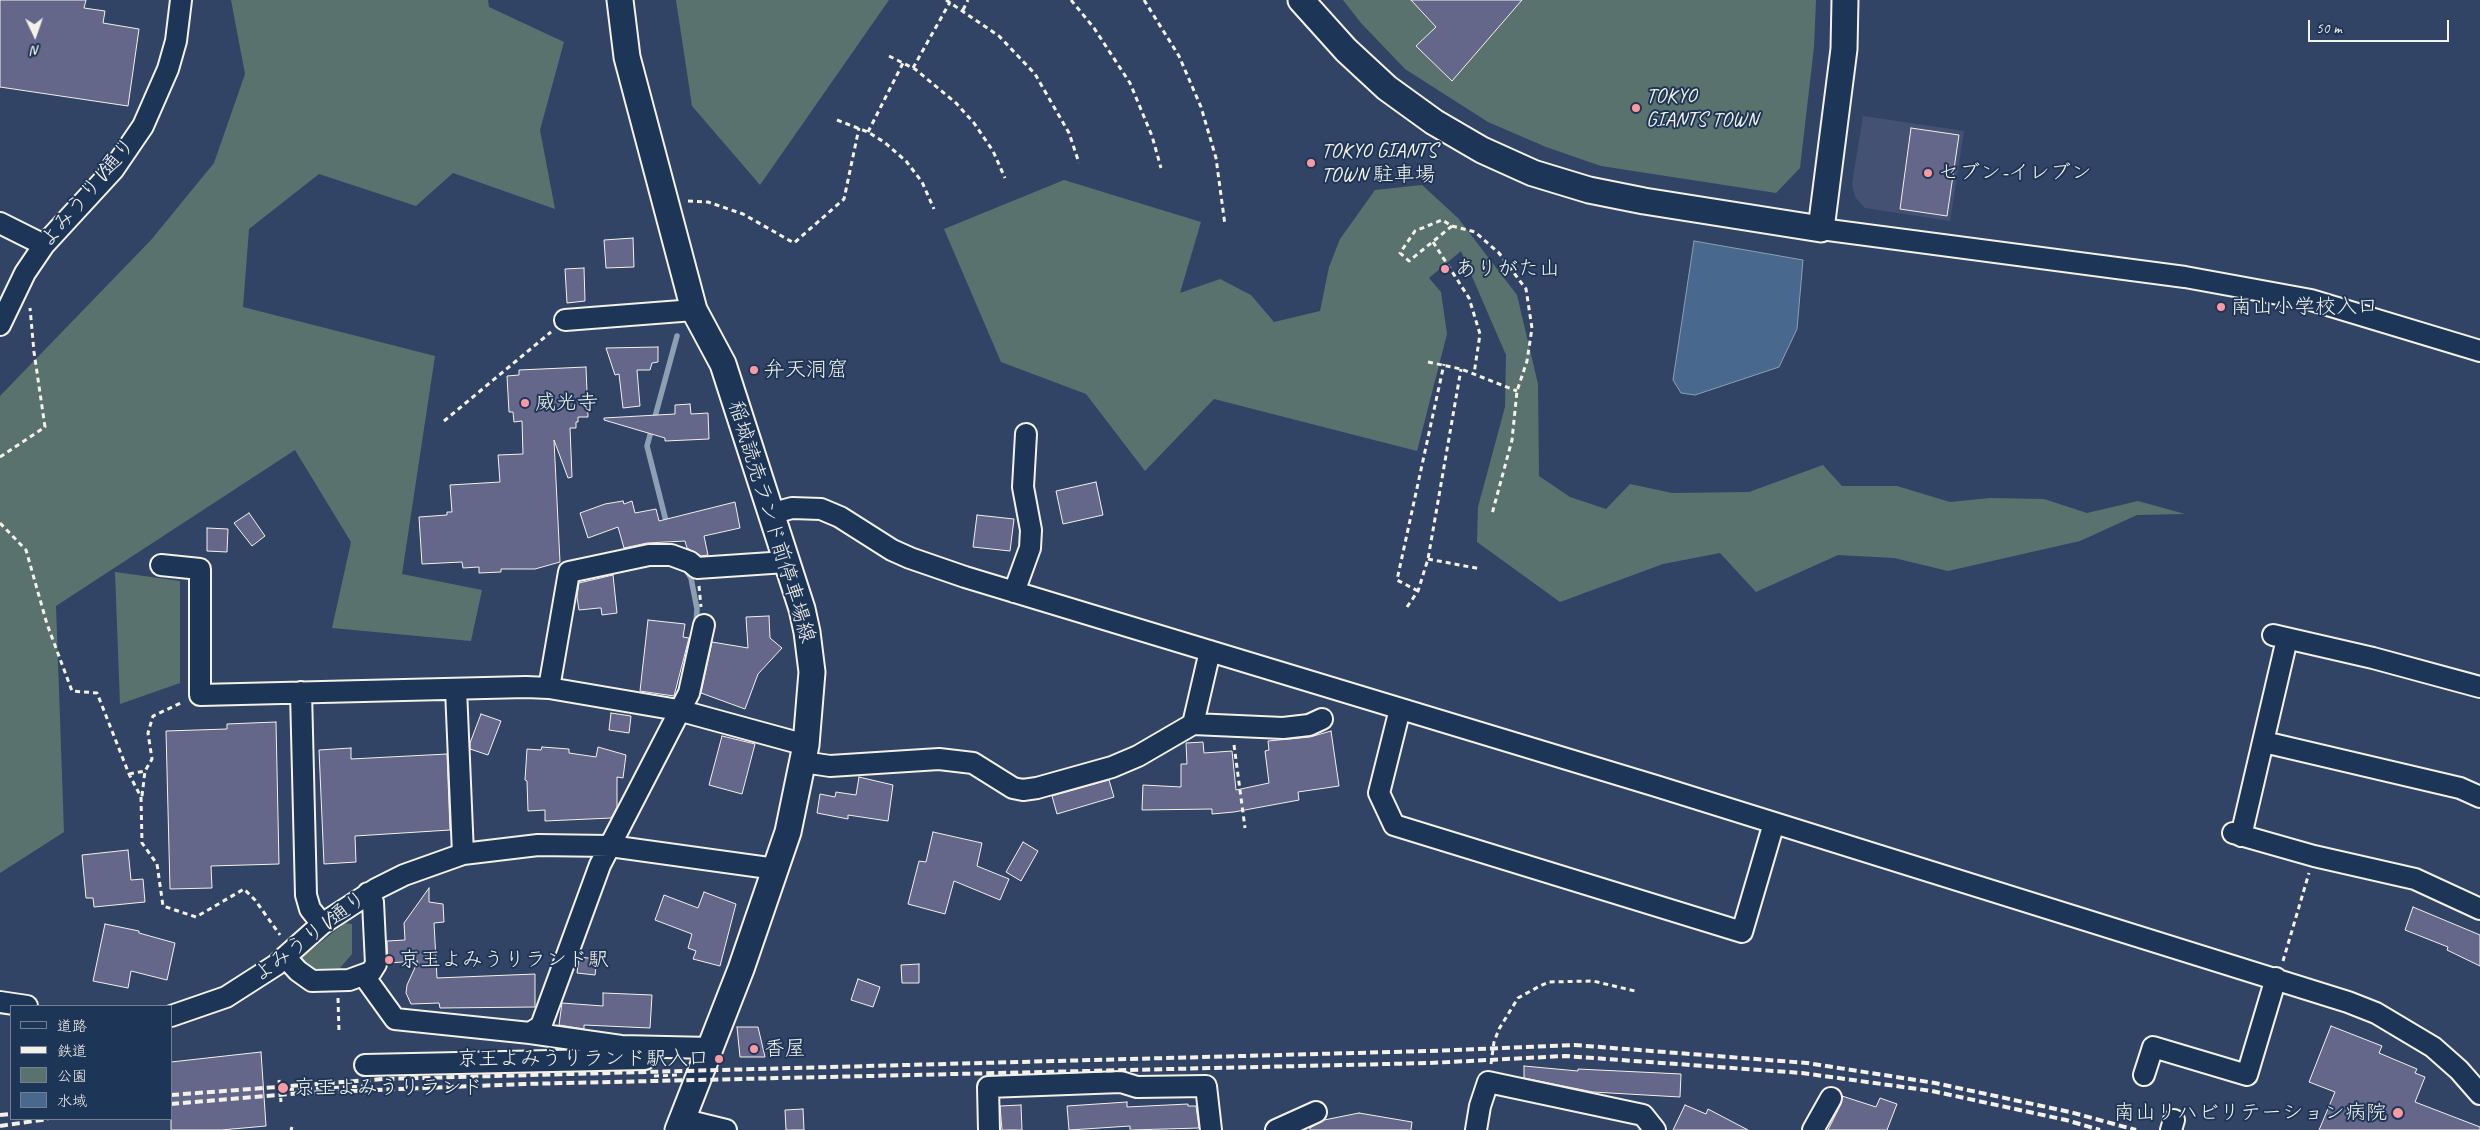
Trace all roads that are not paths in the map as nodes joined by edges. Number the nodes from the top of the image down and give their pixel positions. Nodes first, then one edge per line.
1 (181, 0) edge
2 (620, 0) edge
3 (1301, 0) edge
4 (1845, 0) edge
5 (0, 223) edge
6 (1821, 230) junction
7 (44, 245) junction
8 (694, 310) junction
9 (565, 320) road end
10 (0, 325) edge
11 (2480, 351) edge
12 (1026, 434) dead end
13 (770, 514) junction
14 (786, 562) junction
15 (161, 565) dead end
16 (1014, 592) junction
17 (704, 625) road end
18 (1210, 651) junction
19 (2480, 687) edge
20 (549, 688) junction
21 (456, 689) junction
22 (301, 692) junction
23 (1400, 709) junction
24 (678, 710) junction
25 (1322, 719) dead end
26 (1193, 724) junction
27 (2264, 742) junction
28 (805, 754) junction
29 (2480, 797) edge
30 (1774, 823) junction
31 (610, 846) junction
32 (463, 854) junction
33 (776, 869) junction
34 (368, 893) junction
35 (2480, 909) edge
36 (322, 924) junction
37 (286, 957) junction
38 (2280, 970) junction
39 (364, 976) junction
40 (0, 1002) edge
41 (20, 1005) edge
42 (172, 1016) edge
43 (530, 1033) junction
44 (709, 1053) junction
45 (365, 1064) dead end
46 (2144, 1075) dead end
47 (2480, 1094) edge
48 (1831, 1098) dead end
49 (1316, 1112) dead end
50 (680, 1124) edge
51 (726, 1130) edge
52 (989, 1130) edge
53 (1211, 1130) edge
54 (1276, 1130) edge
55 (1476, 1130) edge
56 (1655, 1130) edge
57 (1813, 1130) edge

1 - 7 street, よみうりV通り
2 - 8 main road, 稲城読売ランド前停車場線
3 - 6 main road
4 - 6 main road
5 - 7 street
6 - 11 street
7 - 10 street, よみうりV通り
8 - 9 street
8 - 13 main road, 稲城読売ランド前停車場線
12 - 16 street
13 - 14 main road, 稲城読売ランド前停車場線
13 - 16 street
14 - 20 street
14 - 28 main road, 稲城読売ランド前停車場線
15 - 22 street
16 - 18 street
17 - 24 street
18 - 23 street
18 - 26 street
19 - 27 street
20 - 21 street
20 - 24 street
21 - 22 street
21 - 32 street
22 - 36 street
23 - 30 street
23 - 30 street
24 - 28 street
24 - 31 street
25 - 26 street
26 - 28 street
27 - 29 street
27 - 35 street
28 - 33 main road, 稲城読売ランド前停車場線
30 - 38 street
31 - 32 street, よみうりV通り
31 - 33 street, よみうりV通り
31 - 43 street
32 - 34 street, よみうりV通り
33 - 44 main road, 稲城読売ランド前停車場線
34 - 36 street, よみうりV通り
34 - 39 street
36 - 37 street, よみうりV通り
37 - 39 street
37 - 42 street, よみうりV通り
38 - 46 street
38 - 47 street
39 - 43 street
40 - 41 street
43 - 44 street
44 - 45 street
44 - 50 main road, 稲城読売ランド前停車場線
48 - 57 street
49 - 54 street
50 - 51 street
52 - 53 street
55 - 56 street

